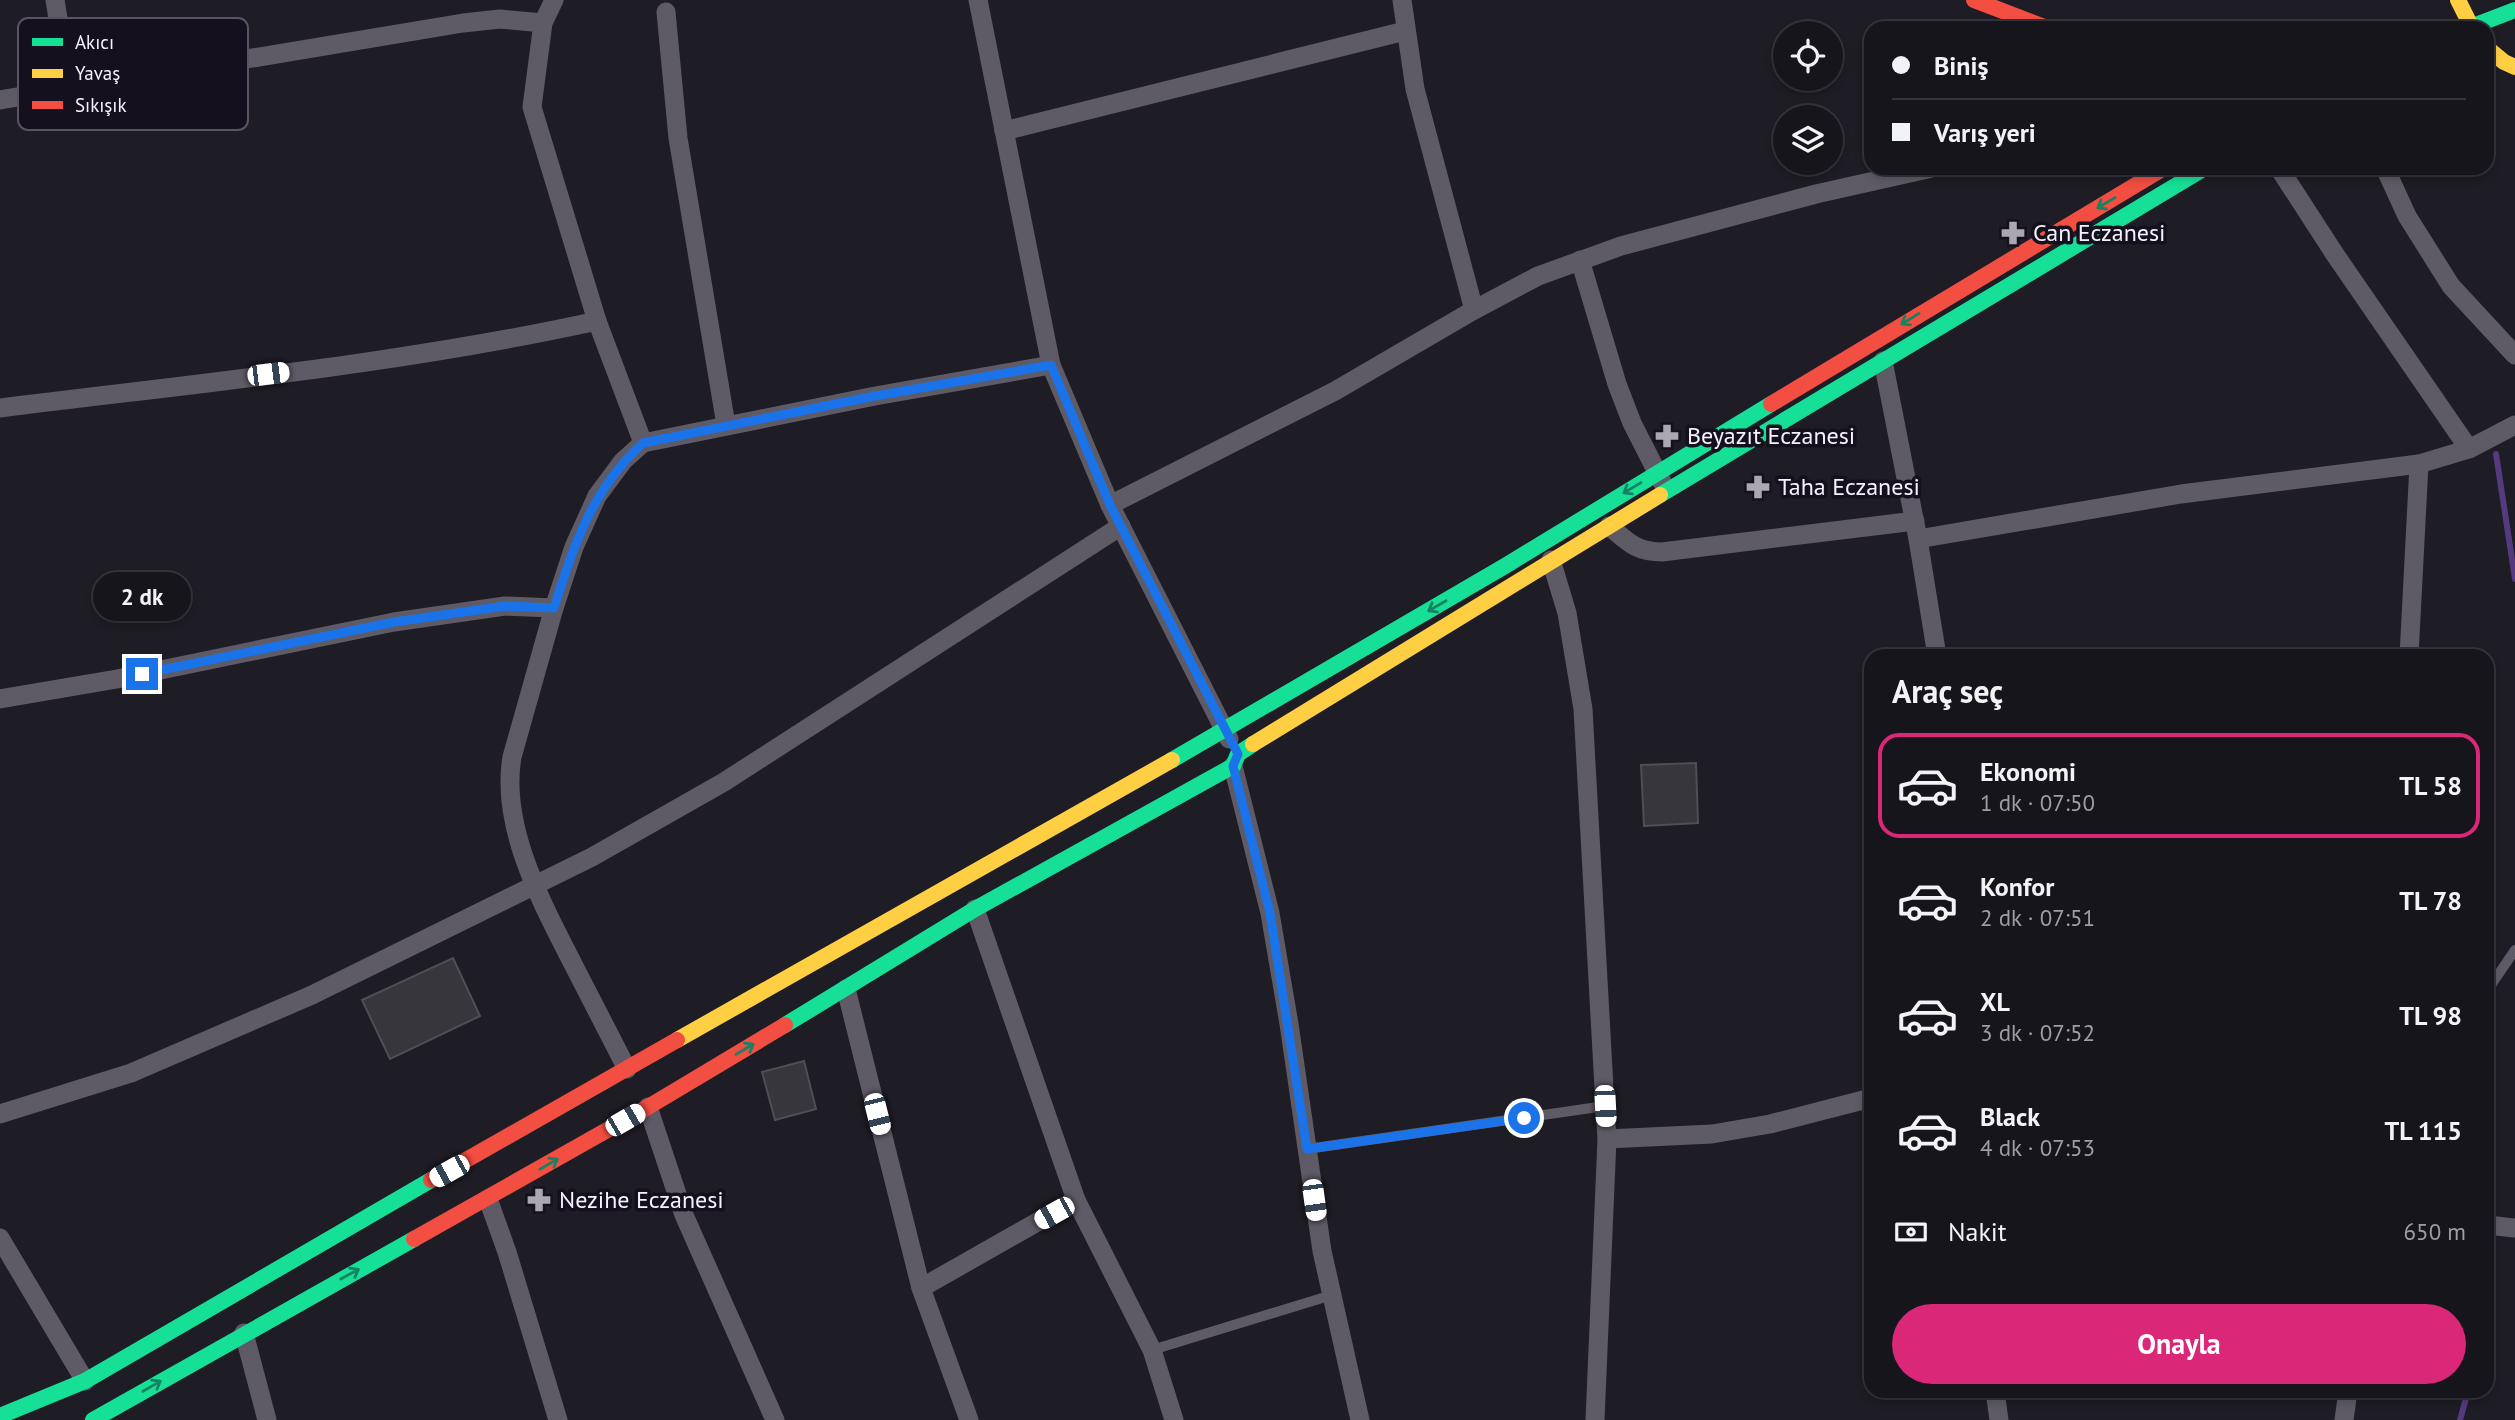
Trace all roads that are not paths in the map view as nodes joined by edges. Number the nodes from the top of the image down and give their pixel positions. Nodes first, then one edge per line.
1 (55, 0) edge
2 (554, 0) edge
3 (978, 0) edge
4 (1402, 0) edge
5 (1974, 0) edge
6 (2458, 0) edge
7 (2515, 10) edge
8 (666, 12) dead end
9 (58, 18) edge
10 (2029, 21) edge
11 (2467, 21) edge
12 (2488, 21) edge
13 (543, 23) junction
14 (1405, 31) junction
15 (2494, 54) edge
16 (248, 60) edge
17 (2515, 67) edge
18 (18, 97) edge
19 (0, 100) edge
20 (1004, 131) junction
21 (1901, 175) edge
22 (2152, 175) edge
23 (2194, 175) edge
24 (2284, 175) edge
25 (2388, 175) edge
26 (1580, 260) junction
27 (1474, 310) junction
28 (597, 321) junction
29 (2515, 355) edge
30 (1883, 360) junction
31 (1051, 365) junction
32 (0, 408) edge
33 (726, 425) junction
34 (2515, 425) edge
35 (643, 443) junction
36 (2469, 449) junction
37 (2419, 464) junction
38 (1658, 473) junction
39 (1667, 492) junction
40 (1110, 505) junction
41 (1121, 526) junction
42 (1609, 526) junction
43 (1916, 530) junction
44 (1551, 560) junction
45 (554, 608) junction
46 (1936, 649) edge
47 (2409, 649) edge
48 (0, 699) edge
49 (1224, 730) junction
50 (1235, 760) junction
51 (534, 886) junction
52 (975, 909) junction
53 (2515, 950) edge
54 (2494, 981) edge
55 (846, 989) junction
56 (627, 1069) junction
57 (1864, 1100) edge
58 (1605, 1106) junction
59 (648, 1107) junction
60 (0, 1114) edge
61 (1607, 1139) junction
62 (1307, 1149) junction
63 (488, 1199) junction
64 (1076, 1200) junction
65 (2494, 1226) edge
66 (2515, 1228) edge
67 (0, 1238) edge
68 (921, 1288) junction
69 (1332, 1295) junction
70 (244, 1333) junction
71 (1152, 1350) junction
72 (85, 1381) junction
73 (1996, 1398) edge
74 (2347, 1398) edge
75 (0, 1416) edge
76 (93, 1420) edge
77 (267, 1420) edge
78 (558, 1420) edge
79 (775, 1420) edge
80 (969, 1420) edge
81 (1174, 1420) edge
82 (1360, 1420) edge
83 (1595, 1420) edge
84 (1999, 1420) edge
85 (2344, 1420) edge

1 - 9 street
2 - 13 street
3 - 20 street
4 - 14 street
5 - 10 main road
6 - 11 main road
7 - 12 main road
8 - 33 street
13 - 16 street
13 - 28 street
14 - 20 street
14 - 27 street
15 - 17 main road
18 - 19 street
20 - 31 street
21 - 26 street
22 -> 38 main road
23 - 30 main road
24 - 36 street
25 - 29 street
26 - 27 street
26 - 38 street
27 - 40 street
28 - 32 street
28 - 35 street
30 - 39 main road
30 - 43 street
31 - 33 street
31 - 40 street
33 - 35 street
34 - 36 street
35 - 45 street
36 - 37 street
37 - 43 street
37 - 47 street
38 - 39 street
38 -> 49 main road
39 - 42 main road
40 - 41 street
41 - 49 street
41 - 51 street
42 - 43 street
42 - 44 main road
43 - 46 street
44 - 50 main road
44 - 58 street
45 - 48 street
45 - 51 street
49 - 50 street
49 - 56 main road
50 - 52 main road
50 - 62 street
51 - 56 street
51 - 60 street
52 - 55 main road
52 - 64 street
53 - 54 lane
59 -> 55 main road
55 - 68 street
56 - 72 main road
57 - 61 street
58 - 61 street
58 - 62 lane
63 -> 59 main road
59 - 79 street
61 - 83 street
62 - 69 street
70 -> 63 main road
63 - 78 street
64 - 68 street
64 - 71 street
65 - 66 street
67 - 72 street
68 - 80 street
69 - 71 lane
69 - 82 street
76 -> 70 main road
70 - 77 street
71 - 81 street
72 - 75 main road
73 - 84 street
74 - 85 street

